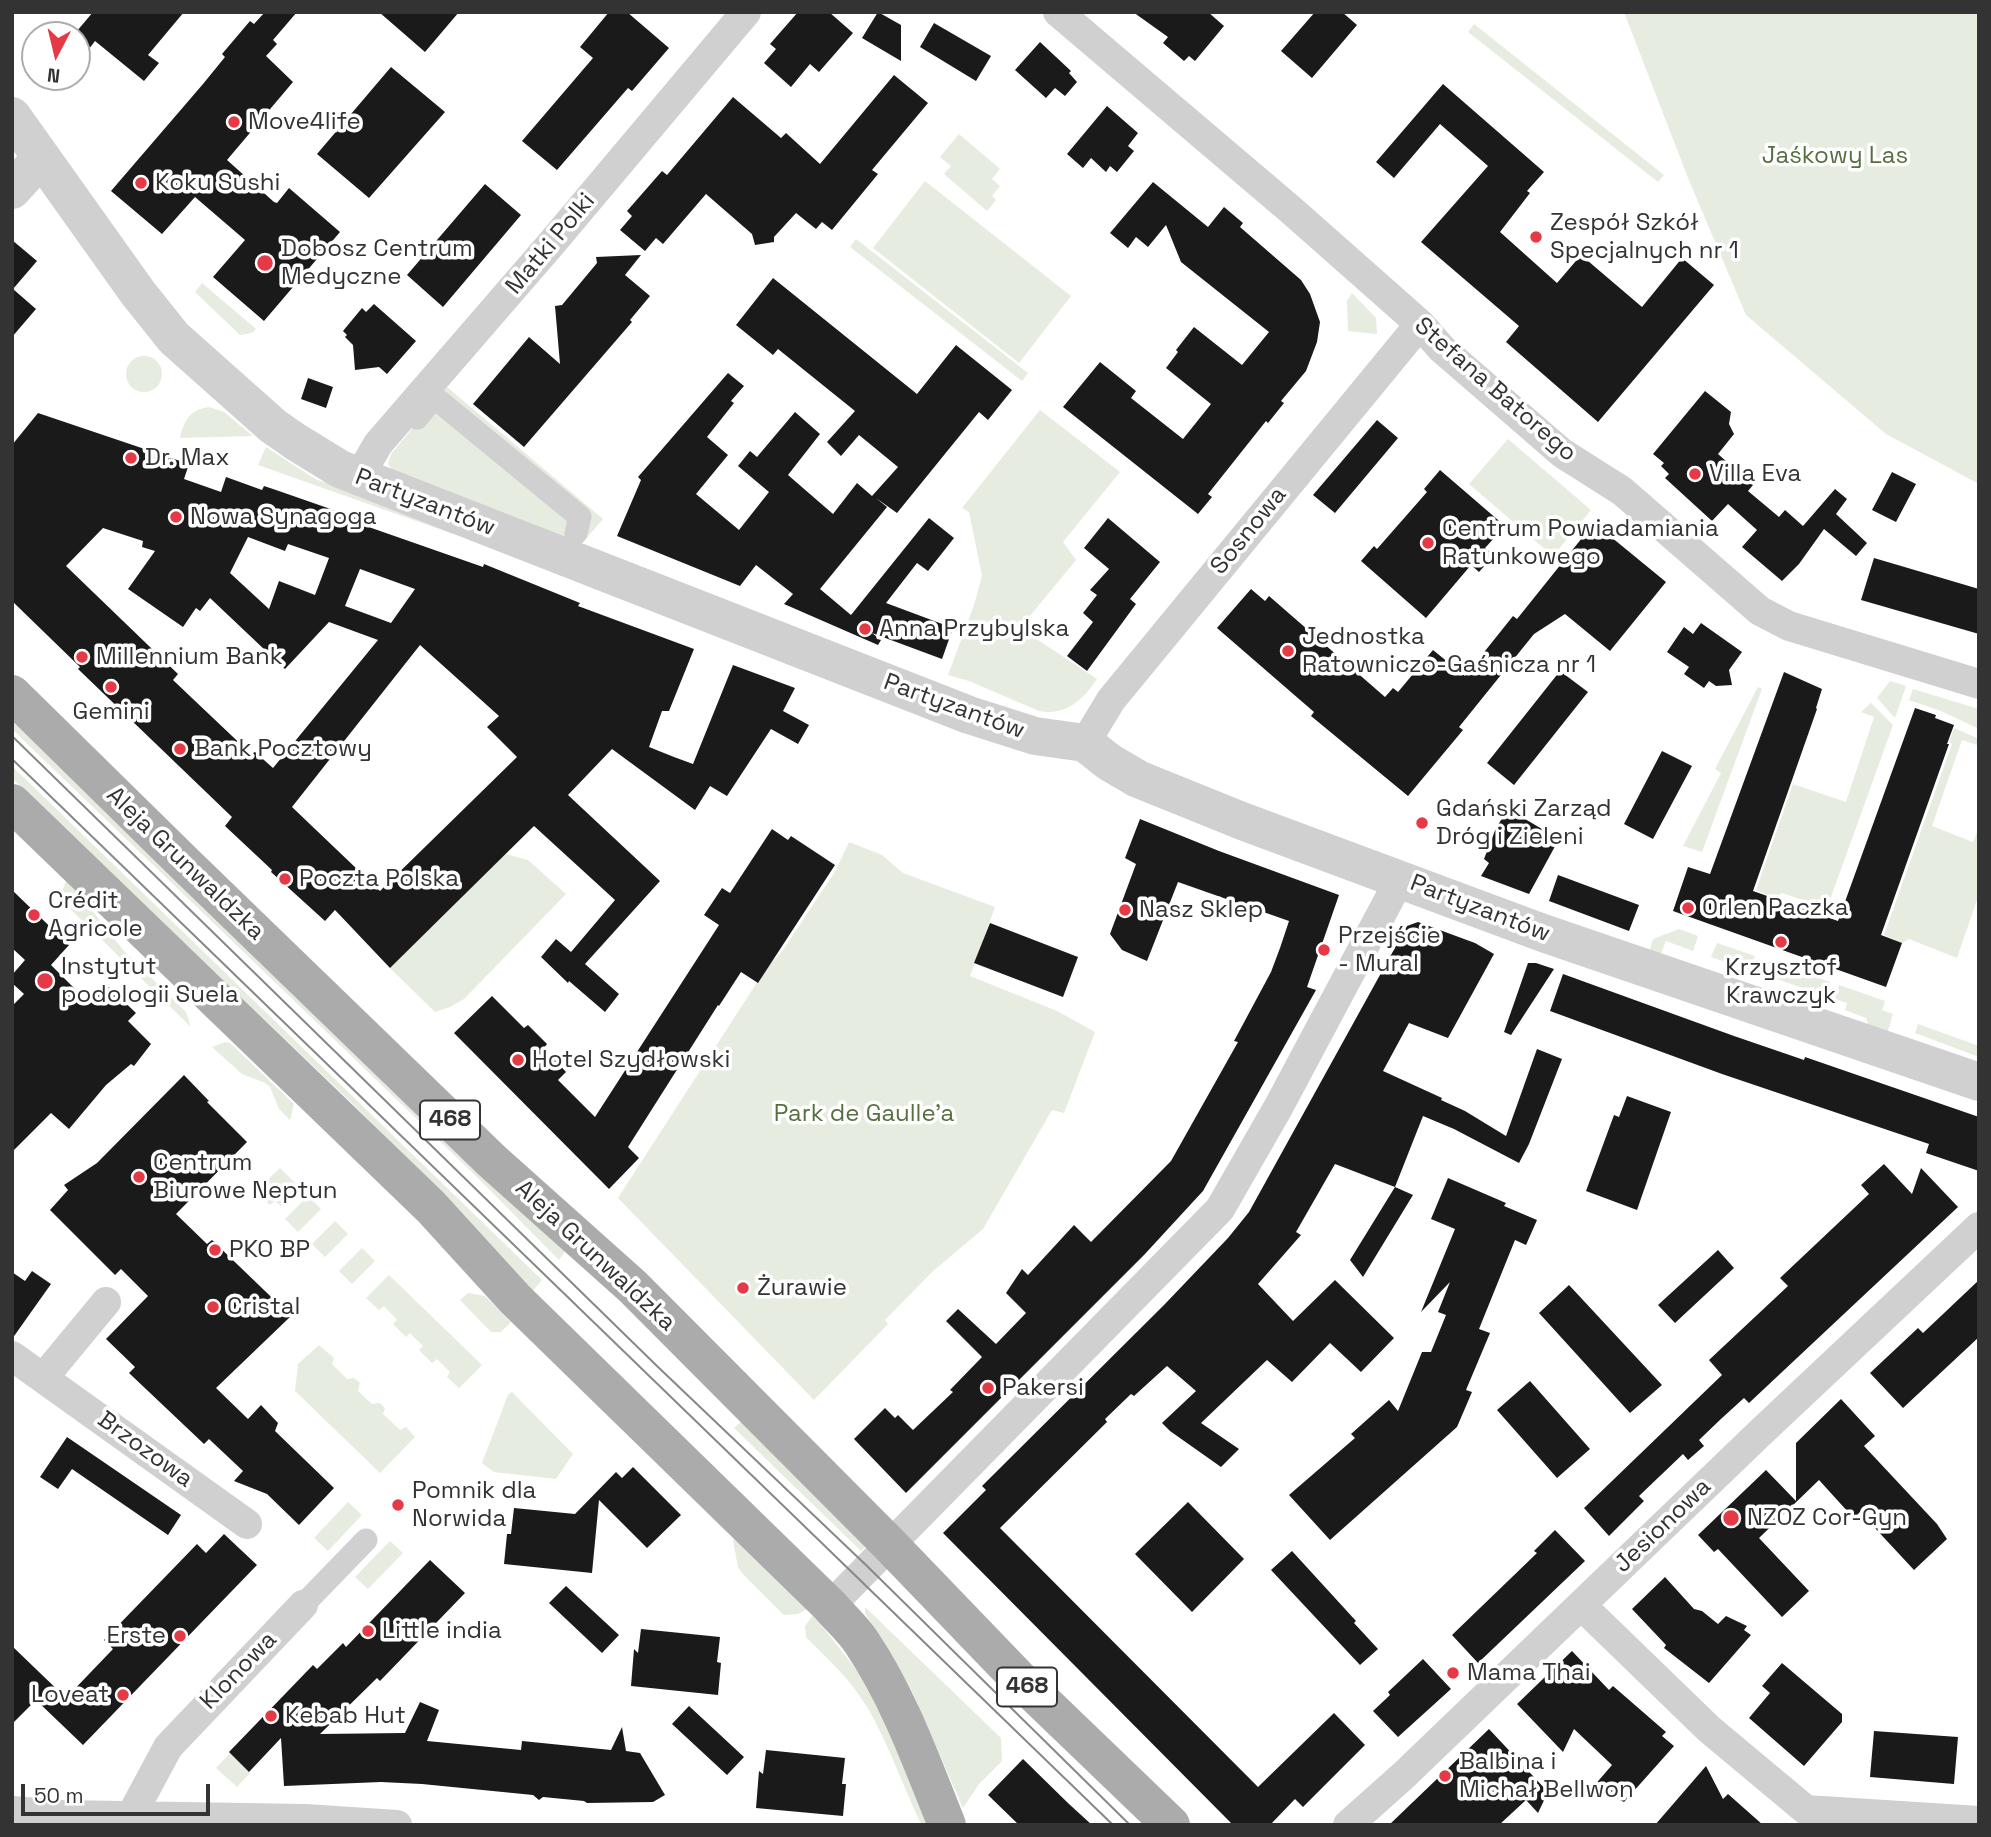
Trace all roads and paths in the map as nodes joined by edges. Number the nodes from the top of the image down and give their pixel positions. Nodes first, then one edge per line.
1 (746, 12) edge
2 (1058, 12) edge
3 (12, 116) edge
4 (41, 158) junction
5 (12, 190) edge
6 (1420, 324) junction
7 (389, 452) dead end
8 (359, 477) junction
9 (576, 533) dead end
10 (1979, 684) edge
11 (12, 694) edge
12 (1085, 743) junction
13 (12, 803) edge
14 (1400, 879) junction
15 (1979, 1082) edge
16 (1979, 1227) edge
17 (106, 1302) dead end
18 (12, 1356) edge
19 (44, 1377) junction
20 (247, 1524) dead end
21 (366, 1540) dead end
22 (888, 1544) junction
23 (303, 1605) joint
24 (830, 1606) junction
25 (1582, 1606) junction
26 (12, 1811) edge
27 (131, 1816) junction
28 (1805, 1817) edge
29 (1979, 1821) edge
30 (397, 1825) edge
31 (947, 1825) edge
32 (1171, 1825) edge
33 (1348, 1825) edge

1 - 8 street, Matki Polki
2 - 6 street, Stefana Batorego
3 - 4 street, Partyzantów
4 - 5 street
4 - 8 street, Partyzantów
6 - 10 street, Stefana Batorego
6 - 12 street, Sosnowa
7 - 9 street
8 - 12 street, Partyzantów
11 - 22 main road, Aleja Grunwaldzka / 468
12 - 14 street, Partyzantów
13 - 24 main road
14 - 15 street, Partyzantów
14 - 22 street
16 - 25 street, Jesionowa
17 - 19 street
18 - 19 street, Brzozowa
19 - 20 street, Brzozowa
21 - 23 street, Klonowa
22 - 24 street
22 - 32 main road, Aleja Grunwaldzka / 468
23 - 27 street, Klonowa
24 - 31 main road
25 - 28 street
25 - 33 street, Jesionowa
26 - 27 street
27 - 30 street
28 - 29 street

